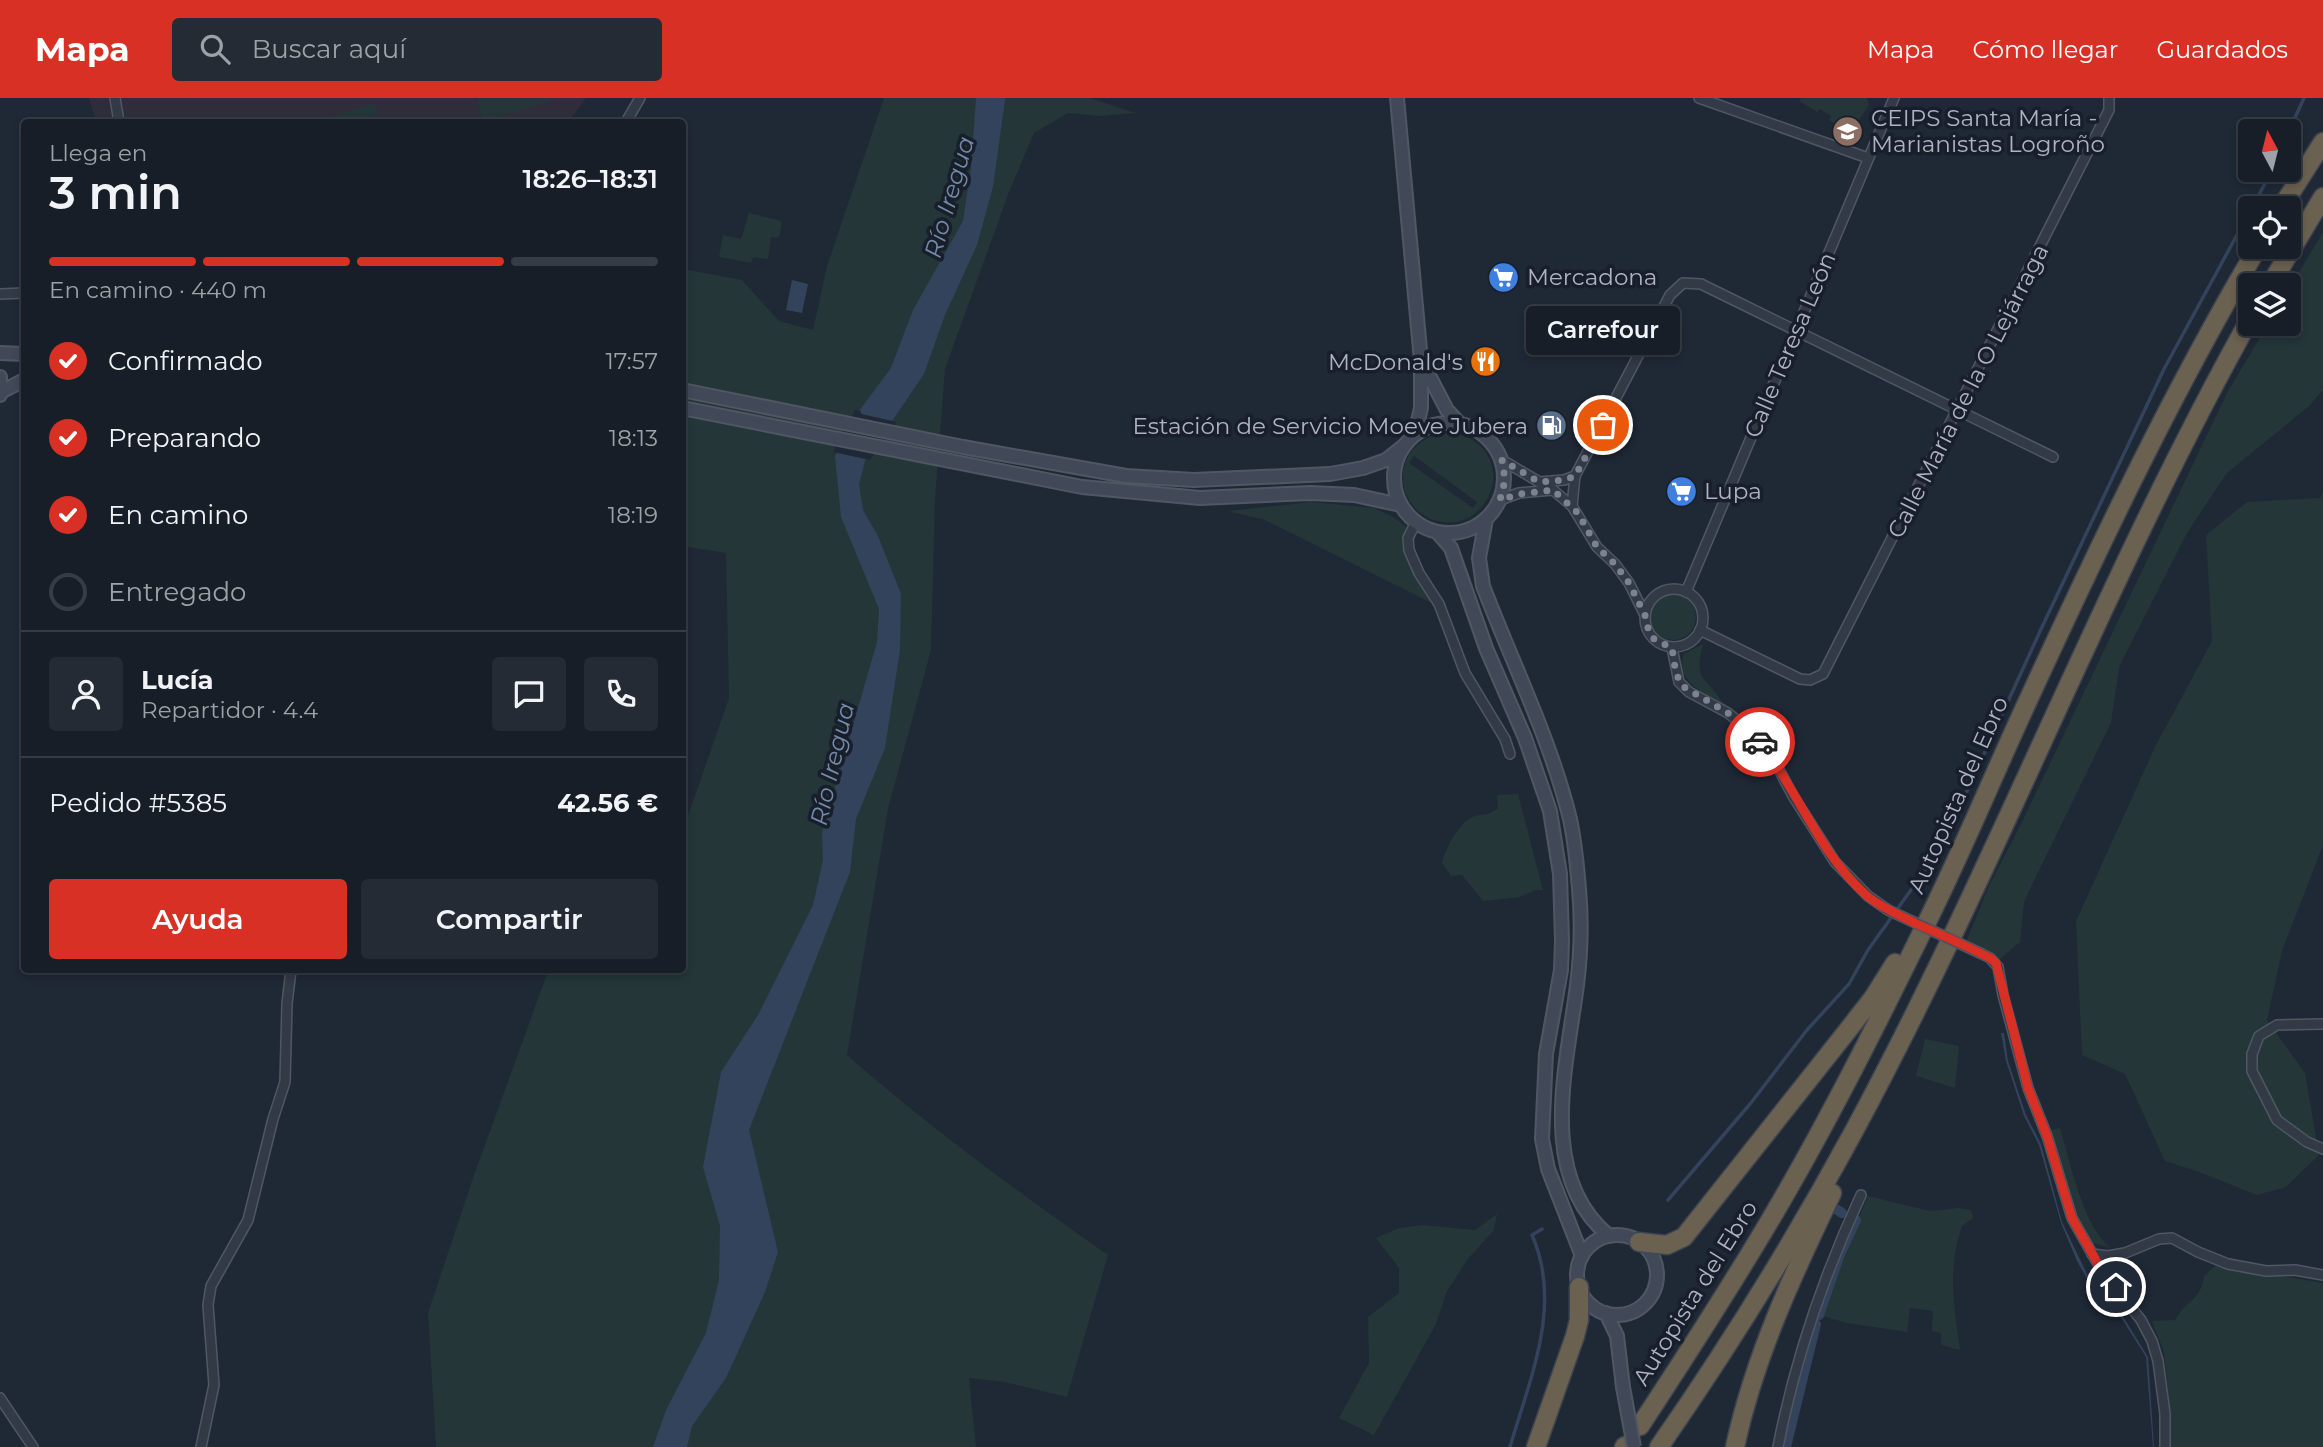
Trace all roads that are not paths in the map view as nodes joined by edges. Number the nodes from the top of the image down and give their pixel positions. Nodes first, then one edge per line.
1 (115, 98) edge
2 (640, 98) edge
3 (1397, 98) edge
4 (1699, 98) edge
5 (1894, 98) edge
6 (2109, 98) edge
7 (118, 119) edge
8 (628, 119) edge
9 (2323, 142) edge
10 (1868, 158) junction
11 (2289, 196) edge
12 (2323, 197) edge
13 (2251, 259) edge
14 (2277, 273) edge
15 (21, 293) edge
16 (0, 294) edge
17 (1796, 329) junction
18 (2241, 336) edge
19 (0, 353) edge
20 (21, 354) edge
21 (1421, 361) junction
22 (0, 377) edge
23 (21, 382) edge
24 (686, 391) edge
25 (0, 393) edge
26 (686, 409) edge
27 (1957, 412) junction
28 (1459, 423) junction
29 (1415, 434) junction
30 (1405, 445) junction
31 (2053, 457) dead end
32 (1502, 460) junction
33 (1575, 476) junction
34 (1539, 482) junction
35 (1553, 490) junction
36 (1500, 500) junction
37 (1401, 505) junction
38 (1572, 506) junction
39 (1486, 519) junction
40 (1416, 522) junction
41 (1437, 532) junction
42 (1686, 592) junction
43 (1636, 596) junction
44 (1657, 596) junction
45 (1645, 615) junction
46 (1700, 630) junction
47 (1672, 648) junction
48 (2030, 696) junction
49 (1510, 754) dead end
50 (2001, 828) junction
51 (291, 973) edge
52 (2323, 1024) edge
53 (2323, 1149) edge
54 (1861, 1195) dead end
55 (1609, 1236) junction
56 (1639, 1242) junction
57 (2092, 1254) junction
58 (1582, 1256) junction
59 (2323, 1275) edge
60 (1579, 1287) junction
61 (1606, 1313) junction
62 (1625, 1313) junction
63 (1617, 1336) junction
64 (0, 1398) edge
65 (1640, 1426) dead end
66 (33, 1447) edge
67 (201, 1447) edge
68 (1536, 1447) edge
69 (1628, 1447) edge
70 (1659, 1447) edge
71 (1735, 1447) edge
72 (1778, 1447) edge
73 (2165, 1447) edge

1 - 7 street
2 - 8 street
3 - 21 main road
4 - 10 street
5 - 10 street, Calle Teresa León
6 - 27 street, Calle María de la O Lejárraga
9 - 11 highway
10 - 17 street, Calle Teresa León
12 - 14 highway
13 - 48 highway, Autopista del Ebro
15 - 16 street
17 - 27 street
17 - 33 street
17 - 42 street, Calle Teresa León
18 - 50 highway
19 - 20 main road
21 - 28 main road
21 - 29 main road
22 - 25 main road
23 - 25 main road
24 - 30 main road
26 - 37 main road
27 - 31 street
27 - 46 street, Calle María de la O Lejárraga
28 - 29 main road
28 - 32 main road
29 - 30 main road
30 - 37 main road
32 - 34 street
32 - 36 main road
33 - 34 street
33 - 38 street
34 - 35 street
35 - 36 street
35 - 38 street
36 - 39 main road
37 - 40 main road
38 - 43 street
39 - 41 main road
39 - 55 main road
40 - 41 main road
40 - 49 street
41 - 58 main road
42 - 44 street
42 - 46 street
43 - 44 street
43 - 45 street
44 - 45 street
45 - 47 street
46 - 47 street
47 - 57 street, bridge
48 - 56 highway
48 - 65 highway, Autopista del Ebro
50 - 70 highway
50 - 71 highway
51 - 67 street
52 - 53 street
54 - 72 street
55 - 56 main road
55 - 58 main road
56 - 62 main road
57 - 59 street
57 - 73 street
58 - 60 main road
60 - 61 main road
60 - 68 highway
61 - 62 main road
61 - 63 main road
62 - 63 main road
63 - 69 main road, bridge
64 - 66 street

